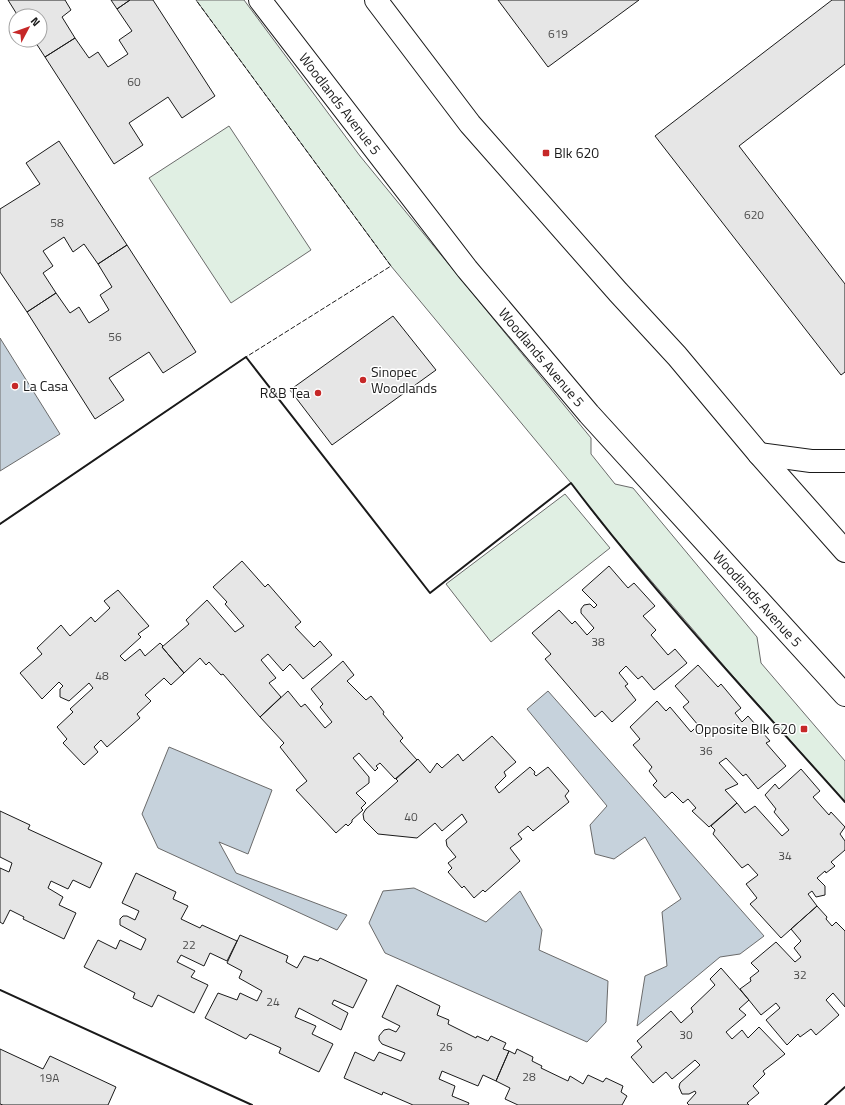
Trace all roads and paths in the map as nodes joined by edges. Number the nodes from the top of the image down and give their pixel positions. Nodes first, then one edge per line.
1 (376, 0) edge
2 (262, 1) edge
3 (759, 454) junction
4 (845, 461) edge
5 (845, 551) edge
6 (845, 695) edge

1 - 3 main road
2 - 6 main road, Woodlands Avenue 5
3 - 4 main road
3 - 5 main road

